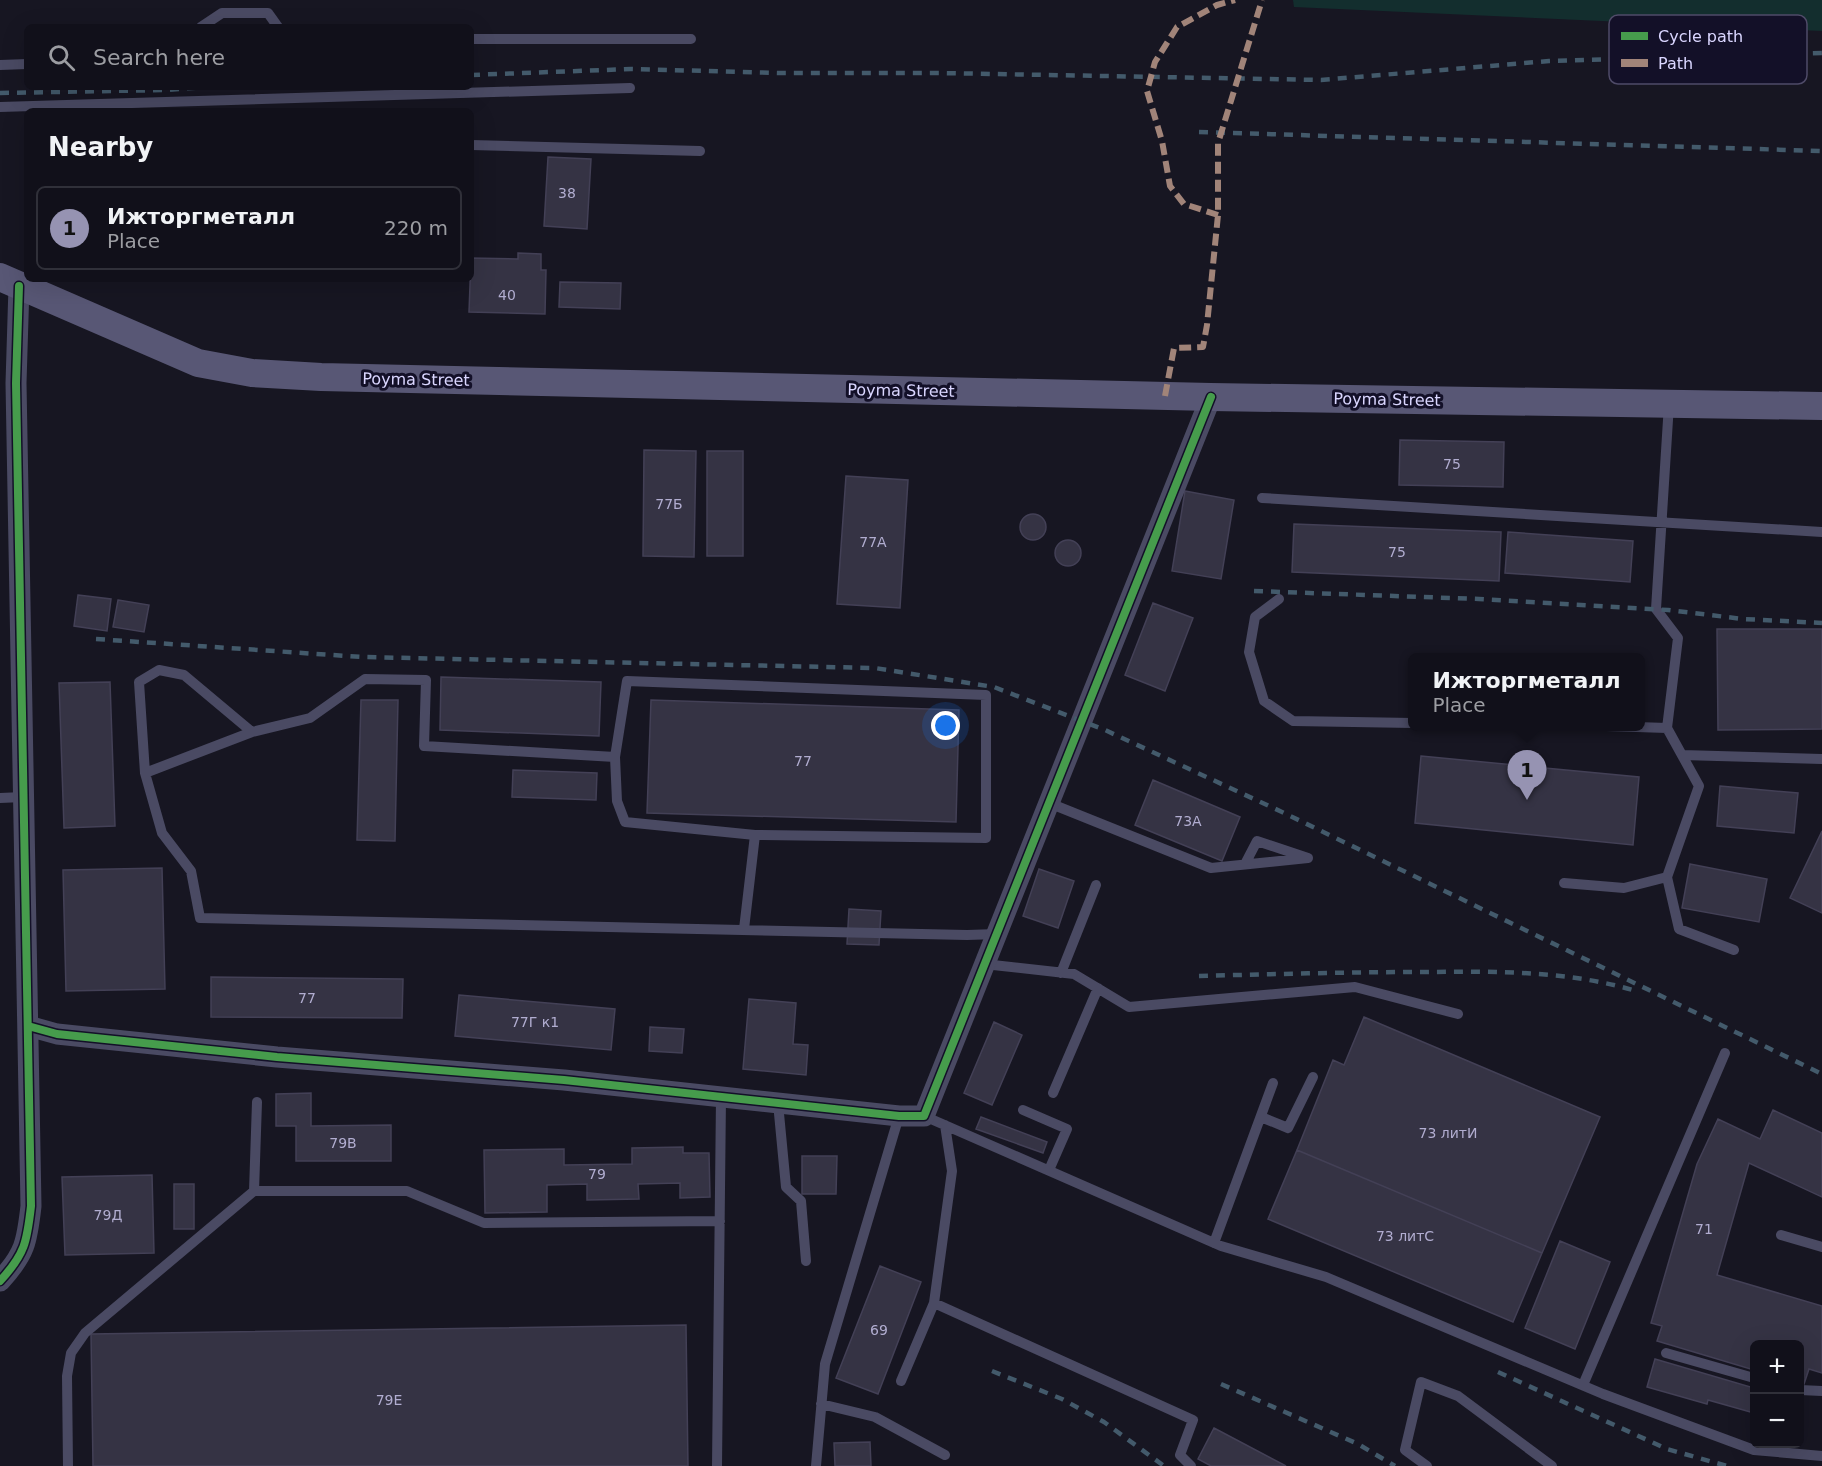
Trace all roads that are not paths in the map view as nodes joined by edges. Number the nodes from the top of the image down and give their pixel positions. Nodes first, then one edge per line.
1 (206, 24) edge
2 (276, 24) edge
3 (474, 39) edge
4 (691, 39) dead end
5 (24, 64) edge
6 (0, 65) edge
7 (630, 88) dead end
8 (0, 107) edge
9 (127, 107) edge
10 (474, 145) edge
11 (700, 151) dead end
12 (10, 281) edge
13 (1211, 397) junction
14 (1670, 404) junction
15 (1822, 406) edge
16 (1262, 498) dead end
17 (1662, 523) junction
18 (1822, 532) edge
19 (1279, 600) dead end
20 (1408, 723) edge
21 (1645, 727) edge
22 (1667, 728) junction
23 (252, 732) junction
24 (1682, 755) junction
25 (615, 757) junction
26 (1822, 759) edge
27 (145, 773) junction
28 (23, 797) junction
29 (0, 798) edge
30 (1049, 802) junction
31 (755, 835) junction
32 (1245, 864) junction
33 (1667, 876) junction
34 (1564, 883) dead end
35 (1096, 885) dead end
36 (744, 929) junction
37 (997, 934) junction
38 (1734, 950) dead end
39 (984, 964) junction
40 (1060, 972) junction
41 (1098, 988) junction
42 (1458, 1014) dead end
43 (28, 1026) junction
44 (1725, 1053) dead end
45 (1313, 1077) dead end
46 (1273, 1083) dead end
47 (1053, 1092) dead end
48 (721, 1097) junction
49 (257, 1102) dead end
50 (778, 1103) junction
51 (1023, 1110) dead end
52 (899, 1116) junction
53 (924, 1116) junction
54 (1261, 1117) junction
55 (945, 1125) junction
56 (1049, 1170) junction
57 (254, 1191) junction
58 (720, 1221) junction
59 (1781, 1235) dead end
60 (1214, 1243) junction
61 (1822, 1247) edge
62 (806, 1261) dead end
63 (0, 1281) edge
64 (934, 1303) junction
65 (1666, 1353) dead end
66 (1750, 1377) edge
67 (902, 1381) dead end
68 (1583, 1385) junction
69 (1804, 1390) edge
70 (1822, 1391) edge
71 (821, 1404) junction
72 (945, 1455) dead end
73 (1822, 1456) edge
74 (68, 1466) edge
75 (717, 1466) edge
76 (816, 1466) edge
77 (1191, 1466) edge
78 (1427, 1466) edge
79 (1552, 1466) edge

1 - 2 lane
3 - 4 lane
5 - 6 lane
7 - 9 lane
8 - 9 lane
10 - 11 lane
12 - 13 main road, Poyma Street
12 - 28 street
13 - 14 main road, Poyma Street
13 - 30 street
14 - 15 main road, Poyma Street
14 - 17 lane
16 - 17 lane
17 - 18 lane
17 - 22 lane
19 - 20 lane
21 - 22 lane
22 - 24 lane
23 - 25 lane
23 - 27 lane
23 - 27 lane
24 - 26 lane
24 - 33 lane
25 - 31 lane
25 - 31 lane
27 - 36 lane
28 - 29 lane
28 - 43 street
30 - 32 lane
30 - 37 street
31 - 36 lane
32 - 32 lane
33 - 34 lane
33 - 38 lane
35 - 40 lane
36 - 37 lane
37 - 39 street
39 - 40 lane
39 - 53 street
40 - 41 lane
41 - 42 lane
41 - 47 lane
43 - 48 street
43 - 63 street
44 - 68 lane
45 - 54 lane
46 - 54 lane
48 - 50 street
48 - 58 lane
49 - 57 lane
50 - 52 street
50 - 62 lane
51 - 56 lane
52 - 53 street
52 - 71 lane
53 - 55 lane
54 - 60 lane
55 - 56 lane
55 - 64 lane
56 - 60 lane
57 - 58 lane
57 - 74 lane
58 - 75 lane
59 - 61 lane
60 - 68 lane
64 - 67 lane
64 - 77 lane
65 - 66 lane
68 - 73 lane
69 - 70 lane
71 - 72 lane
71 - 76 lane
78 - 79 lane

